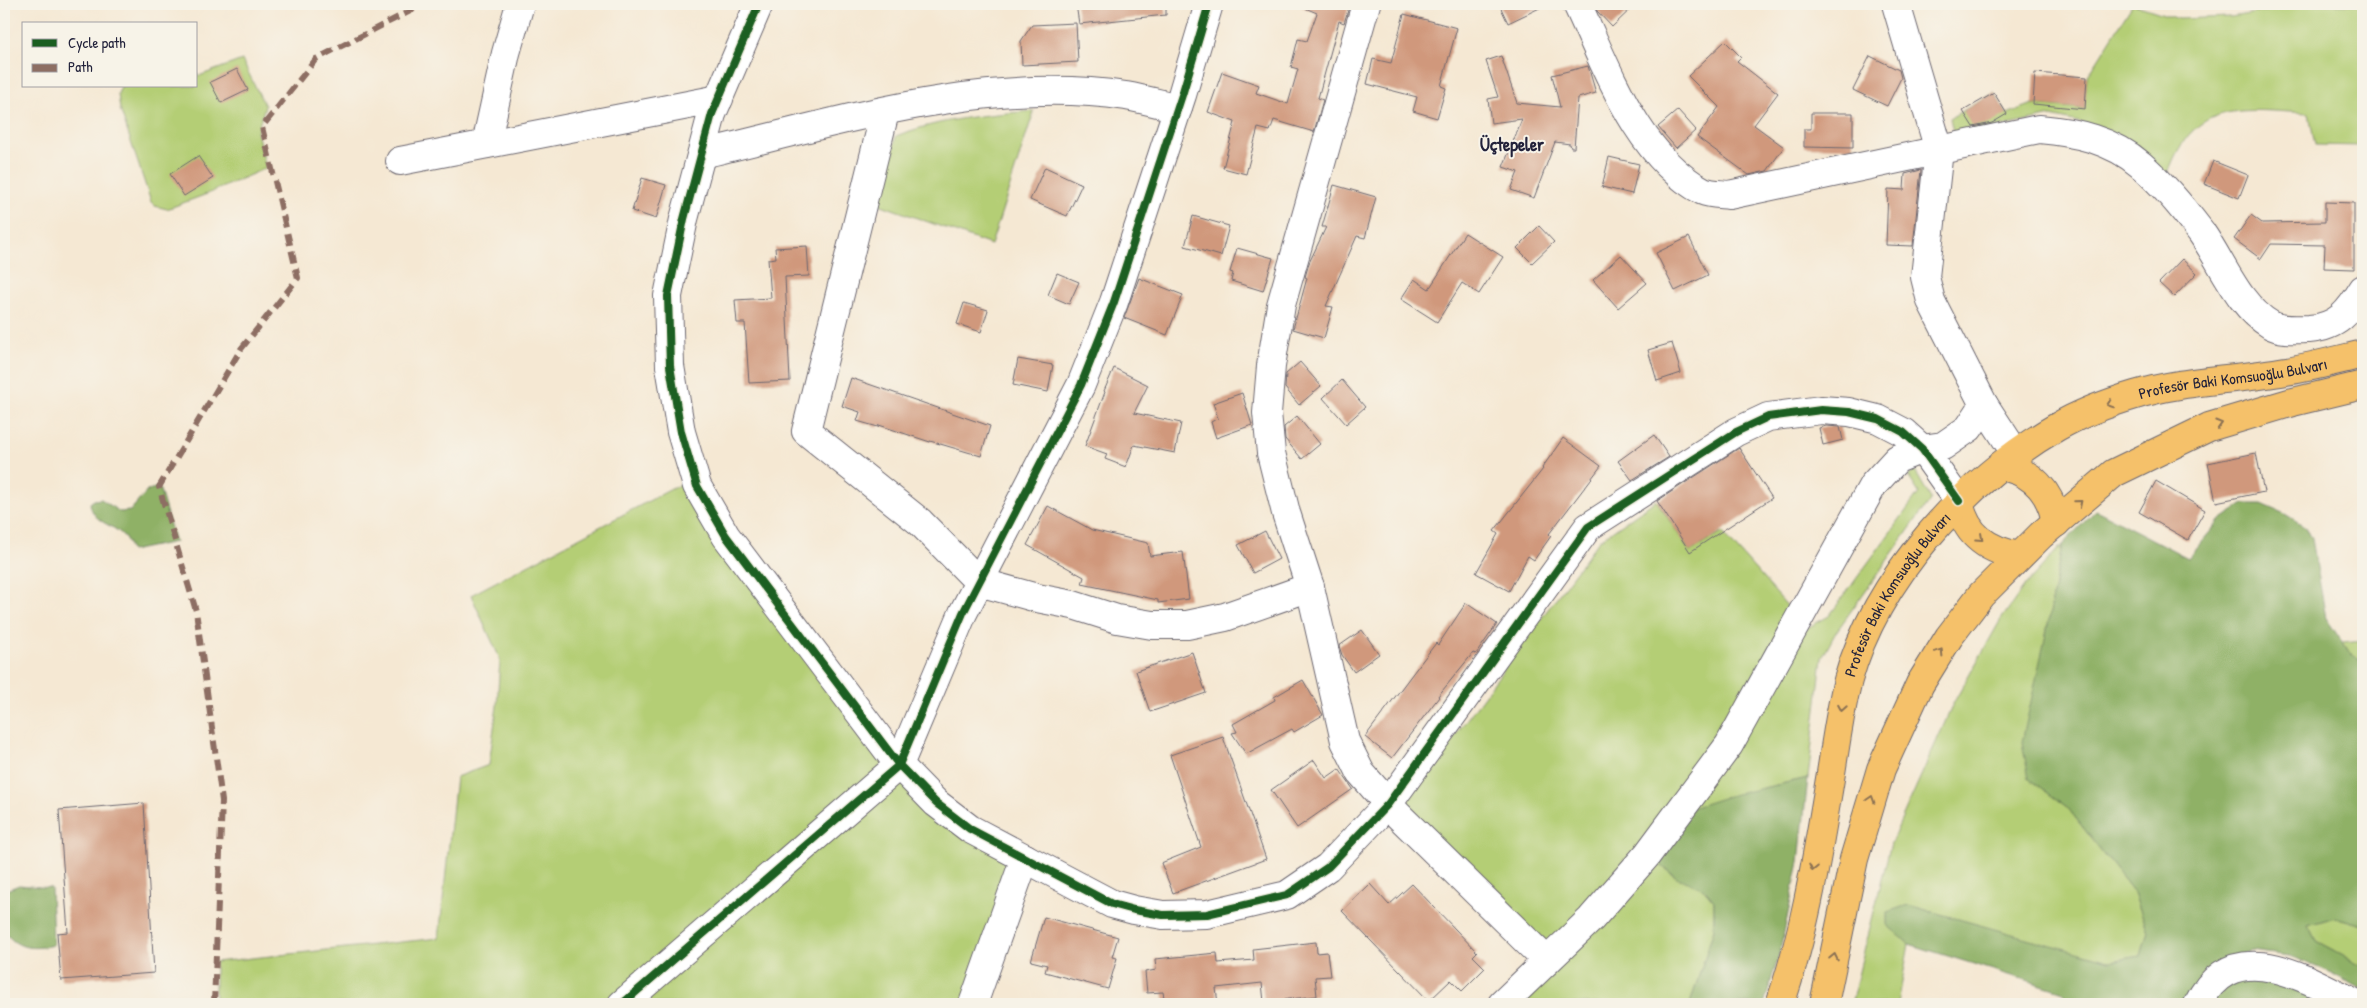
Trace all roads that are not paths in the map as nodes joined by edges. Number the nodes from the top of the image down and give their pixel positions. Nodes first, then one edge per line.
1 (520, 4) edge
2 (759, 4) edge
3 (1209, 4) edge
4 (1366, 4) edge
5 (1577, 4) edge
6 (1896, 4) edge
7 (719, 99) junction
8 (1178, 108) junction
9 (886, 112) junction
10 (486, 144) junction
11 (1939, 150) junction
12 (702, 154) junction
13 (400, 161) dead end
14 (2363, 289) edge
15 (2304, 329) junction
16 (2363, 354) edge
17 (2310, 366) junction
18 (2363, 385) edge
19 (1984, 405) junction
20 (1922, 449) junction
21 (2008, 460) junction
22 (1959, 501) junction
23 (2056, 523) junction
24 (2020, 556) junction
25 (979, 582) junction
26 (1310, 587) junction
27 (899, 765) junction
28 (1388, 804) junction
29 (1025, 858) junction
30 (1547, 961) junction
31 (622, 1004) edge
32 (973, 1004) edge
33 (1502, 1004) edge
34 (1780, 1004) edge
35 (1824, 1004) edge
36 (2198, 1004) edge
37 (2357, 1004) edge

1 - 10 street
2 - 7 street
3 - 8 street
4 - 26 street
5 - 11 street
6 - 11 street
7 - 10 street
7 - 12 street
8 - 9 street
8 - 25 street
9 - 12 street
9 - 25 street
10 - 13 street
11 - 15 street
11 - 19 street
12 - 27 street
14 - 15 street
15 - 17 street
16 - 17 main road, Profesör Baki Komsuoğlu Bulvarı
17 -> 21 main road, Profesör Baki Komsuoğlu Bulvarı
23 -> 18 main road, Profesör Baki Komsuoğlu Bulvarı
19 - 20 street
19 - 21 street
20 - 22 street
20 - 28 street
20 - 30 street
21 - 22 main road, Profesör Baki Komsuoğlu Bulvarı
21 - 23 main road
22 -> 24 main road
22 -> 34 main road, Profesör Baki Komsuoğlu Bulvarı
23 - 24 main road, Profesör Baki Komsuoğlu Bulvarı
35 -> 24 main road, Profesör Baki Komsuoğlu Bulvarı
25 - 26 street
25 - 27 street
26 - 28 street
27 - 29 street
27 - 31 street
28 - 29 street
28 - 30 street
29 - 32 street
30 - 33 street
36 - 37 street

